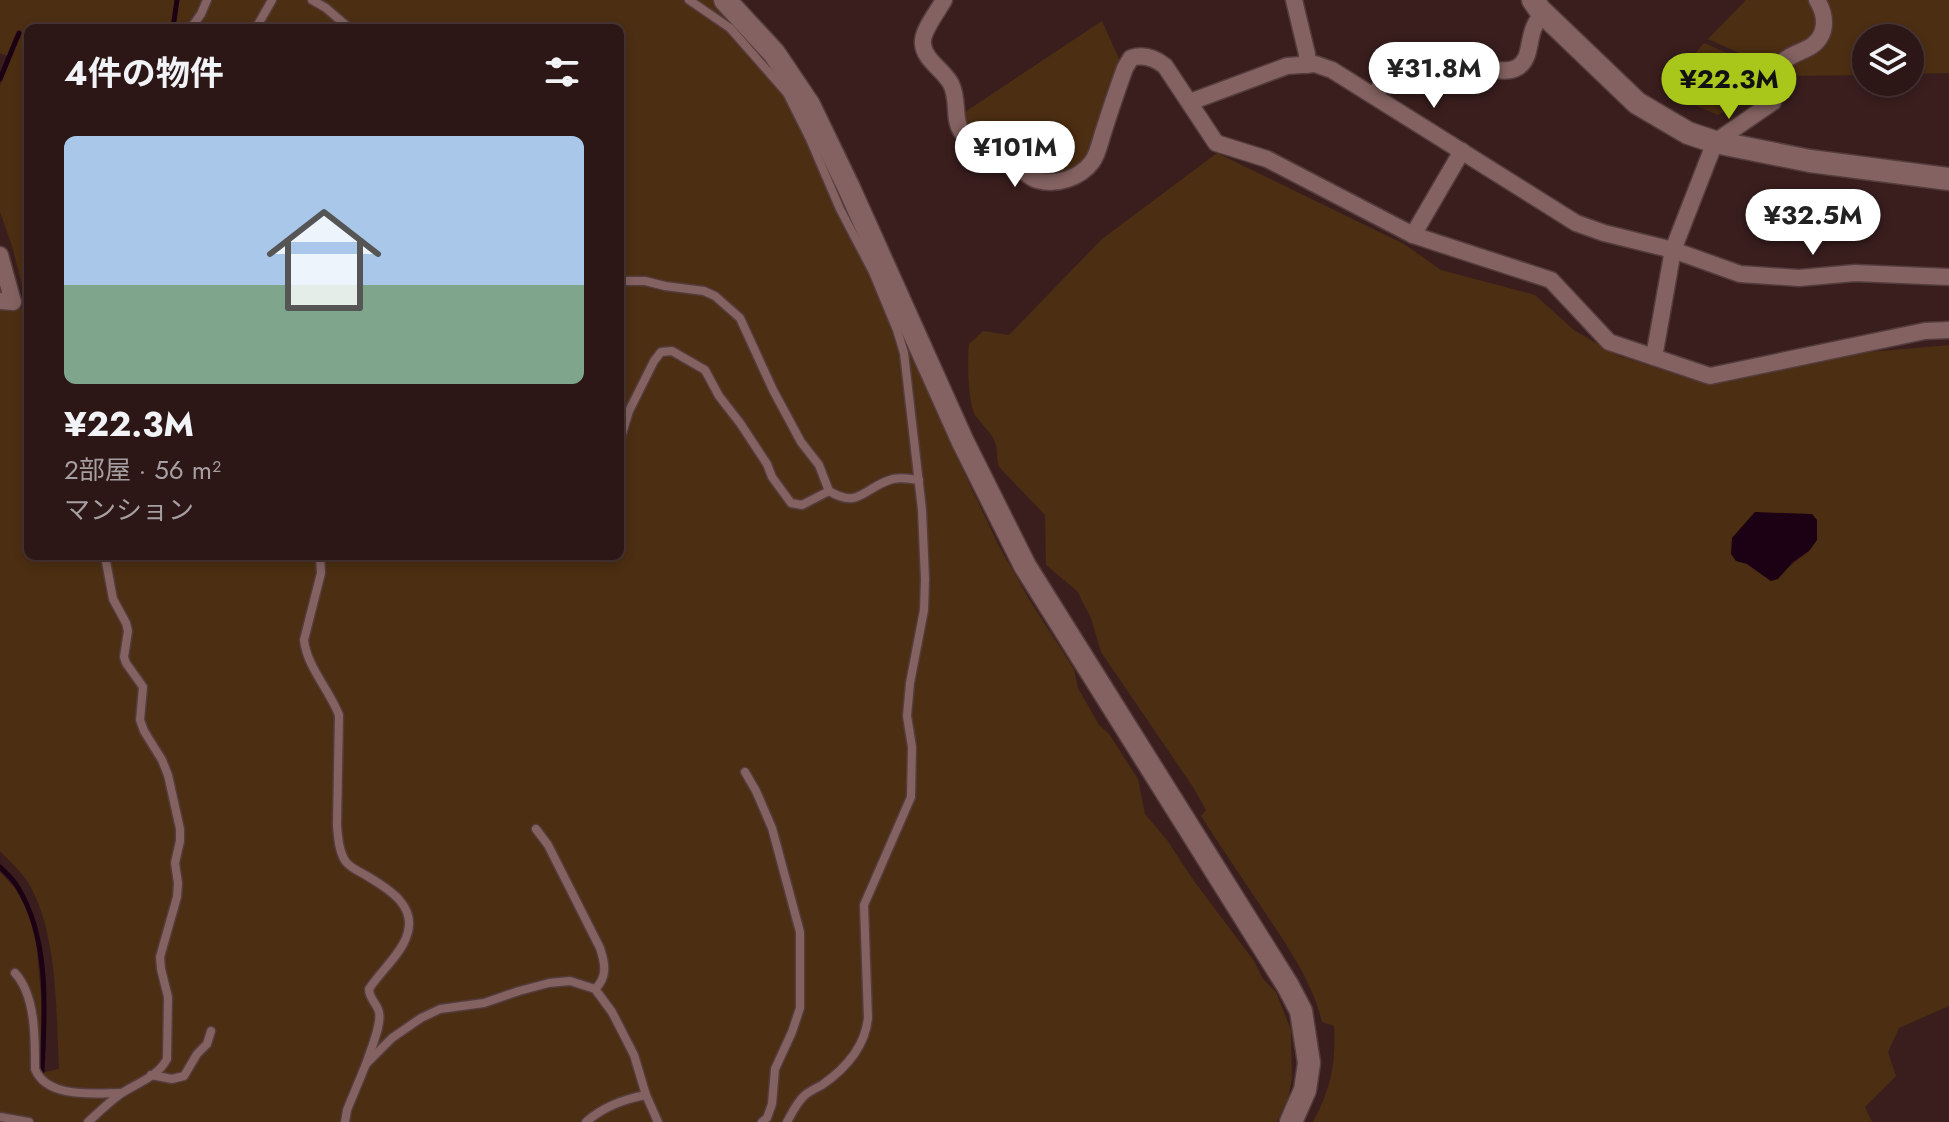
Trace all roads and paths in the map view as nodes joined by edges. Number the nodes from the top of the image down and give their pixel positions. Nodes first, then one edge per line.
1 (207, 0) edge
2 (272, 0) edge
3 (312, 0) edge
4 (689, 0) edge
5 (725, 0) edge
6 (944, 0) edge
7 (1294, 0) edge
8 (1817, 0) edge
9 (1542, 6) edge
10 (194, 24) edge
11 (258, 24) edge
12 (344, 24) edge
13 (1307, 65) junction
14 (1373, 95) junction
15 (1190, 102) junction
16 (1715, 142) junction
17 (1462, 151) junction
18 (1949, 179) edge
19 (1413, 235) junction
20 (1673, 250) junction
21 (0, 255) edge
22 (1949, 277) edge
23 (624, 281) edge
24 (0, 301) edge
25 (1949, 330) edge
26 (1654, 357) junction
27 (624, 427) edge
28 (919, 480) junction
29 (829, 491) junction
30 (106, 560) edge
31 (320, 560) edge
32 (745, 772) dead end
33 (536, 829) dead end
34 (15, 973) dead end
35 (595, 989) junction
36 (211, 1031) dead end
37 (366, 1064) junction
38 (151, 1075) junction
39 (122, 1093) junction
40 (646, 1095) junction
41 (0, 1117) edge
42 (29, 1122) edge
43 (88, 1122) edge
44 (345, 1122) edge
45 (586, 1122) edge
46 (658, 1122) edge
47 (762, 1122) edge
48 (787, 1122) edge
49 (1291, 1122) edge

1 - 10 lane
2 - 11 lane
3 - 12 lane
4 - 28 lane
5 - 49 street
6 - 15 street
7 - 13 street
8 - 16 street
9 - 14 street
9 - 16 street
13 - 14 street
13 - 15 street
14 - 17 street
15 - 19 street
16 - 18 street
16 - 20 street
17 - 19 street
17 - 20 street
19 - 26 street
20 - 22 street
20 - 26 street
21 - 24 street
23 - 29 lane
25 - 26 street
27 - 29 lane
28 - 29 lane
28 - 48 lane
30 - 38 lane
31 - 37 lane
32 - 47 lane
33 - 35 lane
34 - 39 lane
35 - 37 lane
35 - 40 lane
36 - 38 lane
37 - 44 lane
38 - 39 lane
39 - 43 lane
40 - 45 lane
40 - 46 lane
41 - 42 lane

